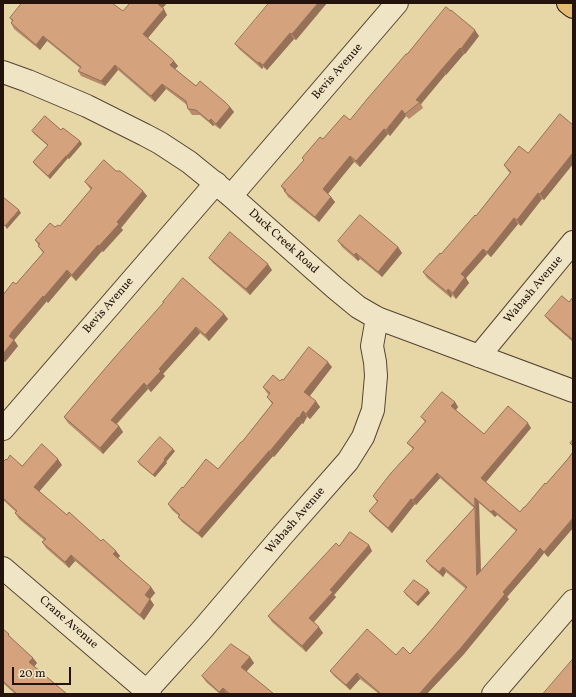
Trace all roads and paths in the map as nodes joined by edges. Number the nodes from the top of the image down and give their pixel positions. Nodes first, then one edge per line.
1 (397, 3) edge
2 (568, 3) edge
3 (573, 7) edge
4 (3, 72) edge
5 (224, 190) junction
6 (573, 242) edge
7 (377, 318) junction
8 (479, 356) junction
9 (573, 391) edge
10 (3, 429) edge
11 (3, 568) edge
12 (573, 601) edge
13 (147, 693) edge
14 (493, 694) edge

1 - 5 street, Bevis Avenue
2 - 3 highway
4 - 5 street, Duck Creek Road
5 - 7 street, Duck Creek Road
5 - 10 street, Bevis Avenue
6 - 8 street, Wabash Avenue
7 - 8 street, Duck Creek Road
7 - 13 street, Wabash Avenue
8 - 9 street, Duck Creek Road
11 - 13 street, Crane Avenue
12 - 14 street

